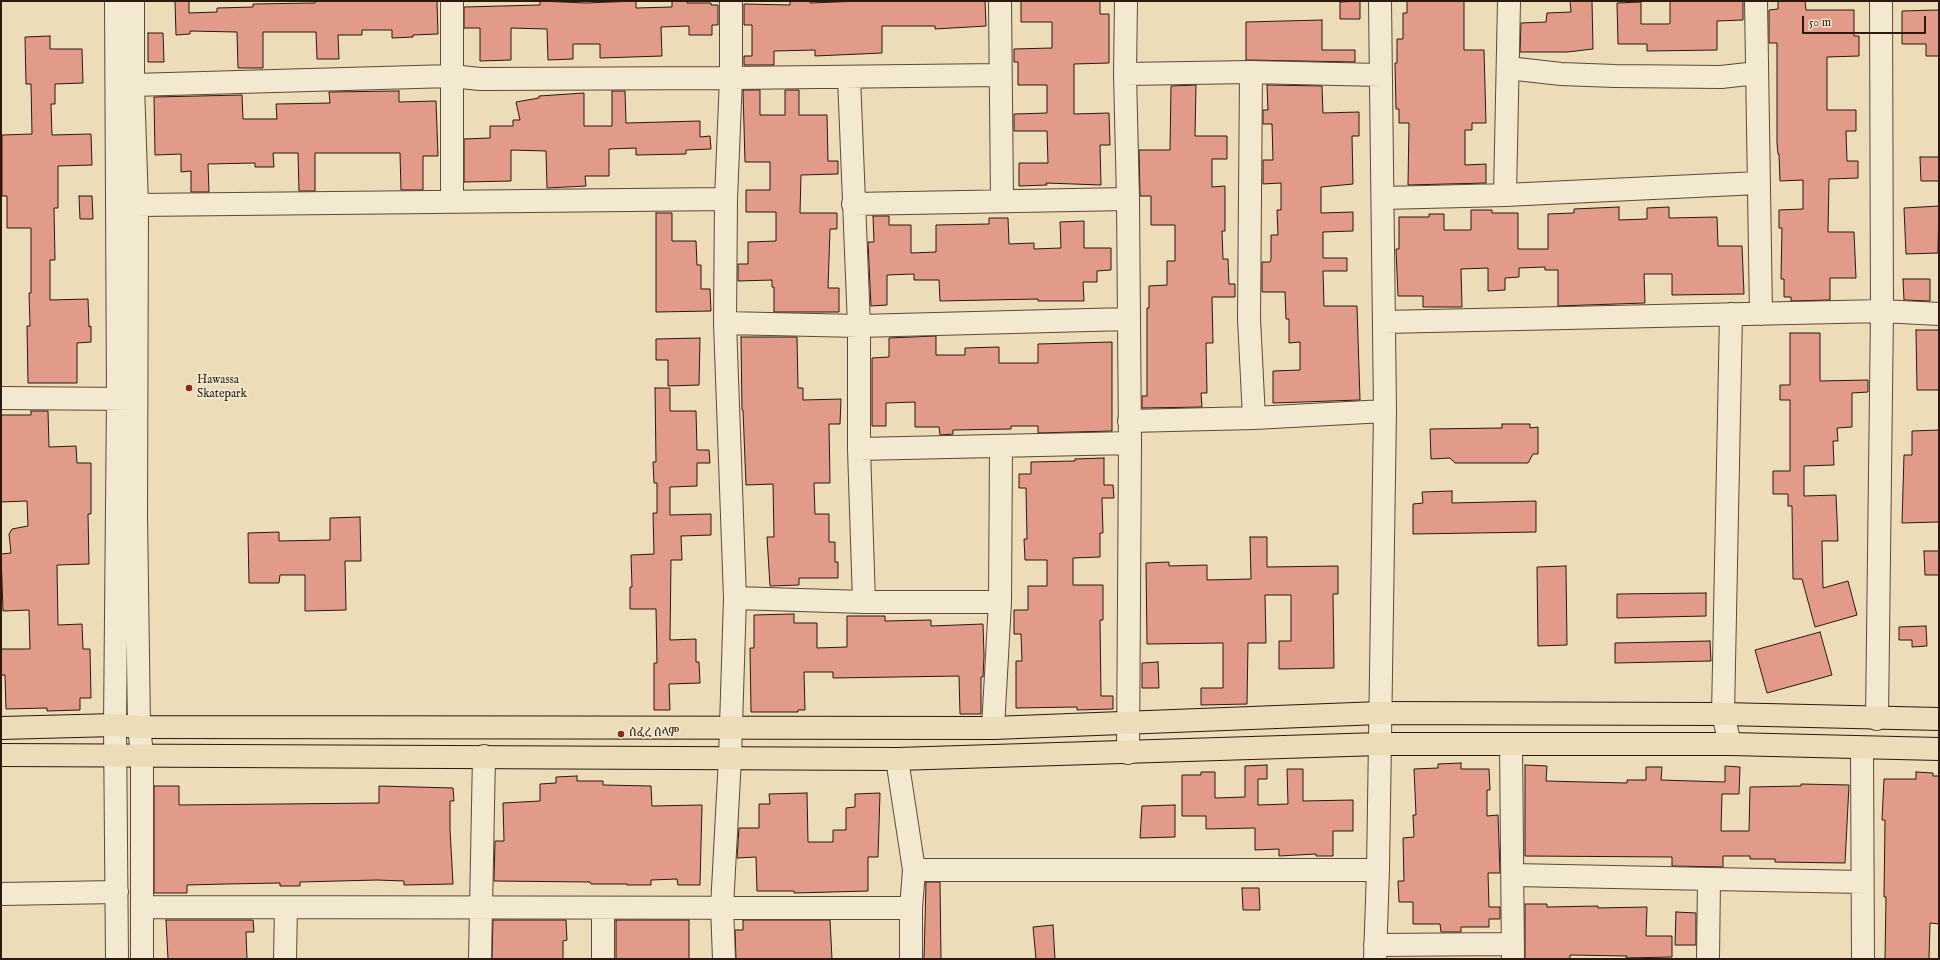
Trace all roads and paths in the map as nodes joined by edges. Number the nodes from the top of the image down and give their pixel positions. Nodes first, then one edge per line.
1 (116, 1) edge
2 (133, 1) edge
3 (452, 1) edge
4 (730, 1) edge
5 (1000, 1) edge
6 (1126, 1) edge
7 (1380, 1) edge
8 (1509, 1) edge
9 (1756, 1) edge
10 (1881, 1) edge
11 (1508, 68) junction
12 (1251, 72) junction
13 (1756, 73) junction
14 (1125, 74) junction
15 (1000, 75) junction
16 (1381, 75) junction
17 (452, 76) junction
18 (849, 77) junction
19 (731, 78) junction
20 (133, 85) junction
21 (1758, 183) junction
22 (1505, 195) junction
23 (1382, 198) junction
24 (726, 199) junction
25 (1128, 199) junction
26 (1002, 200) junction
27 (452, 201) junction
28 (853, 204) junction
29 (137, 205) junction
30 (1882, 311) junction
31 (1731, 314) junction
32 (1761, 314) junction
33 (1939, 314) edge
34 (1128, 319) junction
35 (1384, 322) junction
36 (725, 323) junction
37 (859, 326) junction
38 (1, 398) edge
39 (127, 399) junction
40 (1385, 411) junction
41 (1254, 418) junction
42 (1129, 421) junction
43 (1130, 443) junction
44 (1001, 447) junction
45 (859, 449) junction
46 (736, 598) junction
47 (864, 602) junction
48 (1000, 602) junction
49 (1380, 713) junction
50 (1723, 714) junction
51 (1877, 719) junction
52 (1939, 719) edge
53 (1128, 721) junction
54 (115, 725) junction
55 (139, 727) junction
56 (1, 728) edge
57 (731, 728) junction
58 (993, 728) junction
59 (1380, 744) junction
60 (1511, 744) junction
61 (1730, 744) junction
62 (1862, 748) junction
63 (1939, 749) edge
64 (1128, 753) junction
65 (1, 754) edge
66 (117, 754) junction
67 (142, 754) junction
68 (484, 756) junction
69 (730, 758) junction
70 (897, 759) junction
71 (914, 870) junction
72 (1378, 870) junction
73 (1513, 875) junction
74 (1709, 879) junction
75 (1862, 882) junction
76 (117, 892) junction
77 (1, 894) edge
78 (722, 907) junction
79 (142, 908) junction
80 (286, 908) junction
81 (480, 908) junction
82 (603, 908) junction
83 (911, 908) junction
84 (1513, 951) edge
85 (1375, 952) edge
86 (117, 959) edge
87 (142, 959) edge
88 (286, 959) edge
89 (480, 959) edge
90 (603, 959) edge
91 (724, 959) edge
92 (911, 959) edge
93 (1708, 959) edge
94 (1863, 959) edge

1 - 39 street
2 - 20 street
3 - 17 street
4 - 19 street
5 - 15 street
6 - 14 street
7 - 16 street
8 - 11 street
9 - 13 street
10 - 30 street
11 - 13 street
11 - 22 street
12 - 14 street
12 - 16 street
12 - 41 street
13 - 21 street
14 - 25 street
15 - 18 street
15 - 26 street
16 - 23 street
17 - 19 street
17 - 20 street
17 - 27 street
18 - 19 street
18 - 28 street
19 - 24 street
20 - 29 street
21 - 22 street
21 - 32 street
22 - 23 street
23 - 35 street
24 - 27 street
24 - 36 street
25 - 26 street
25 - 34 street
26 - 28 street
27 - 29 street
28 - 37 street
29 - 39 street
30 - 32 street
30 - 33 street
30 - 51 street
31 - 32 street
31 - 35 street
31 - 50 street
34 - 37 street
34 - 42 street
35 - 40 street
36 - 37 street
36 - 46 street
37 - 45 street
38 - 39 street
39 - 54 street
39 - 55 street
40 - 41 street
40 - 49 street
41 - 42 street
42 - 43 street
43 - 44 street
43 - 53 street
44 - 45 street
44 - 48 street
45 - 47 street
46 - 47 street
46 - 57 street
47 - 48 street
48 - 58 street
49 - 50 main road
49 - 53 main road
49 - 59 street
50 - 51 main road
50 - 61 street
51 - 52 main road
53 - 58 main road
53 - 64 street
54 - 55 main road
54 - 56 main road
54 - 66 street
55 - 57 main road
55 - 67 street
57 - 58 main road
57 - 69 street
59 - 60 main road
59 - 64 main road
59 - 72 street
60 - 61 main road
60 - 73 street
61 - 62 main road
62 - 63 main road
62 - 75 street
64 - 70 main road
65 - 66 main road
66 - 67 main road
66 - 76 street
67 - 68 main road
67 - 79 street
68 - 69 main road
68 - 81 street
69 - 70 main road
69 - 78 street
70 - 71 street
71 - 72 street
71 - 83 street
72 - 85 street
73 - 74 street
73 - 84 street
74 - 75 street
74 - 93 street
75 - 94 street
76 - 77 street
76 - 86 street
78 - 82 street
78 - 83 street
78 - 91 street
79 - 80 street
79 - 87 street
80 - 81 street
80 - 88 street
81 - 82 street
81 - 89 street
82 - 90 street
83 - 92 street
84 - 85 street

